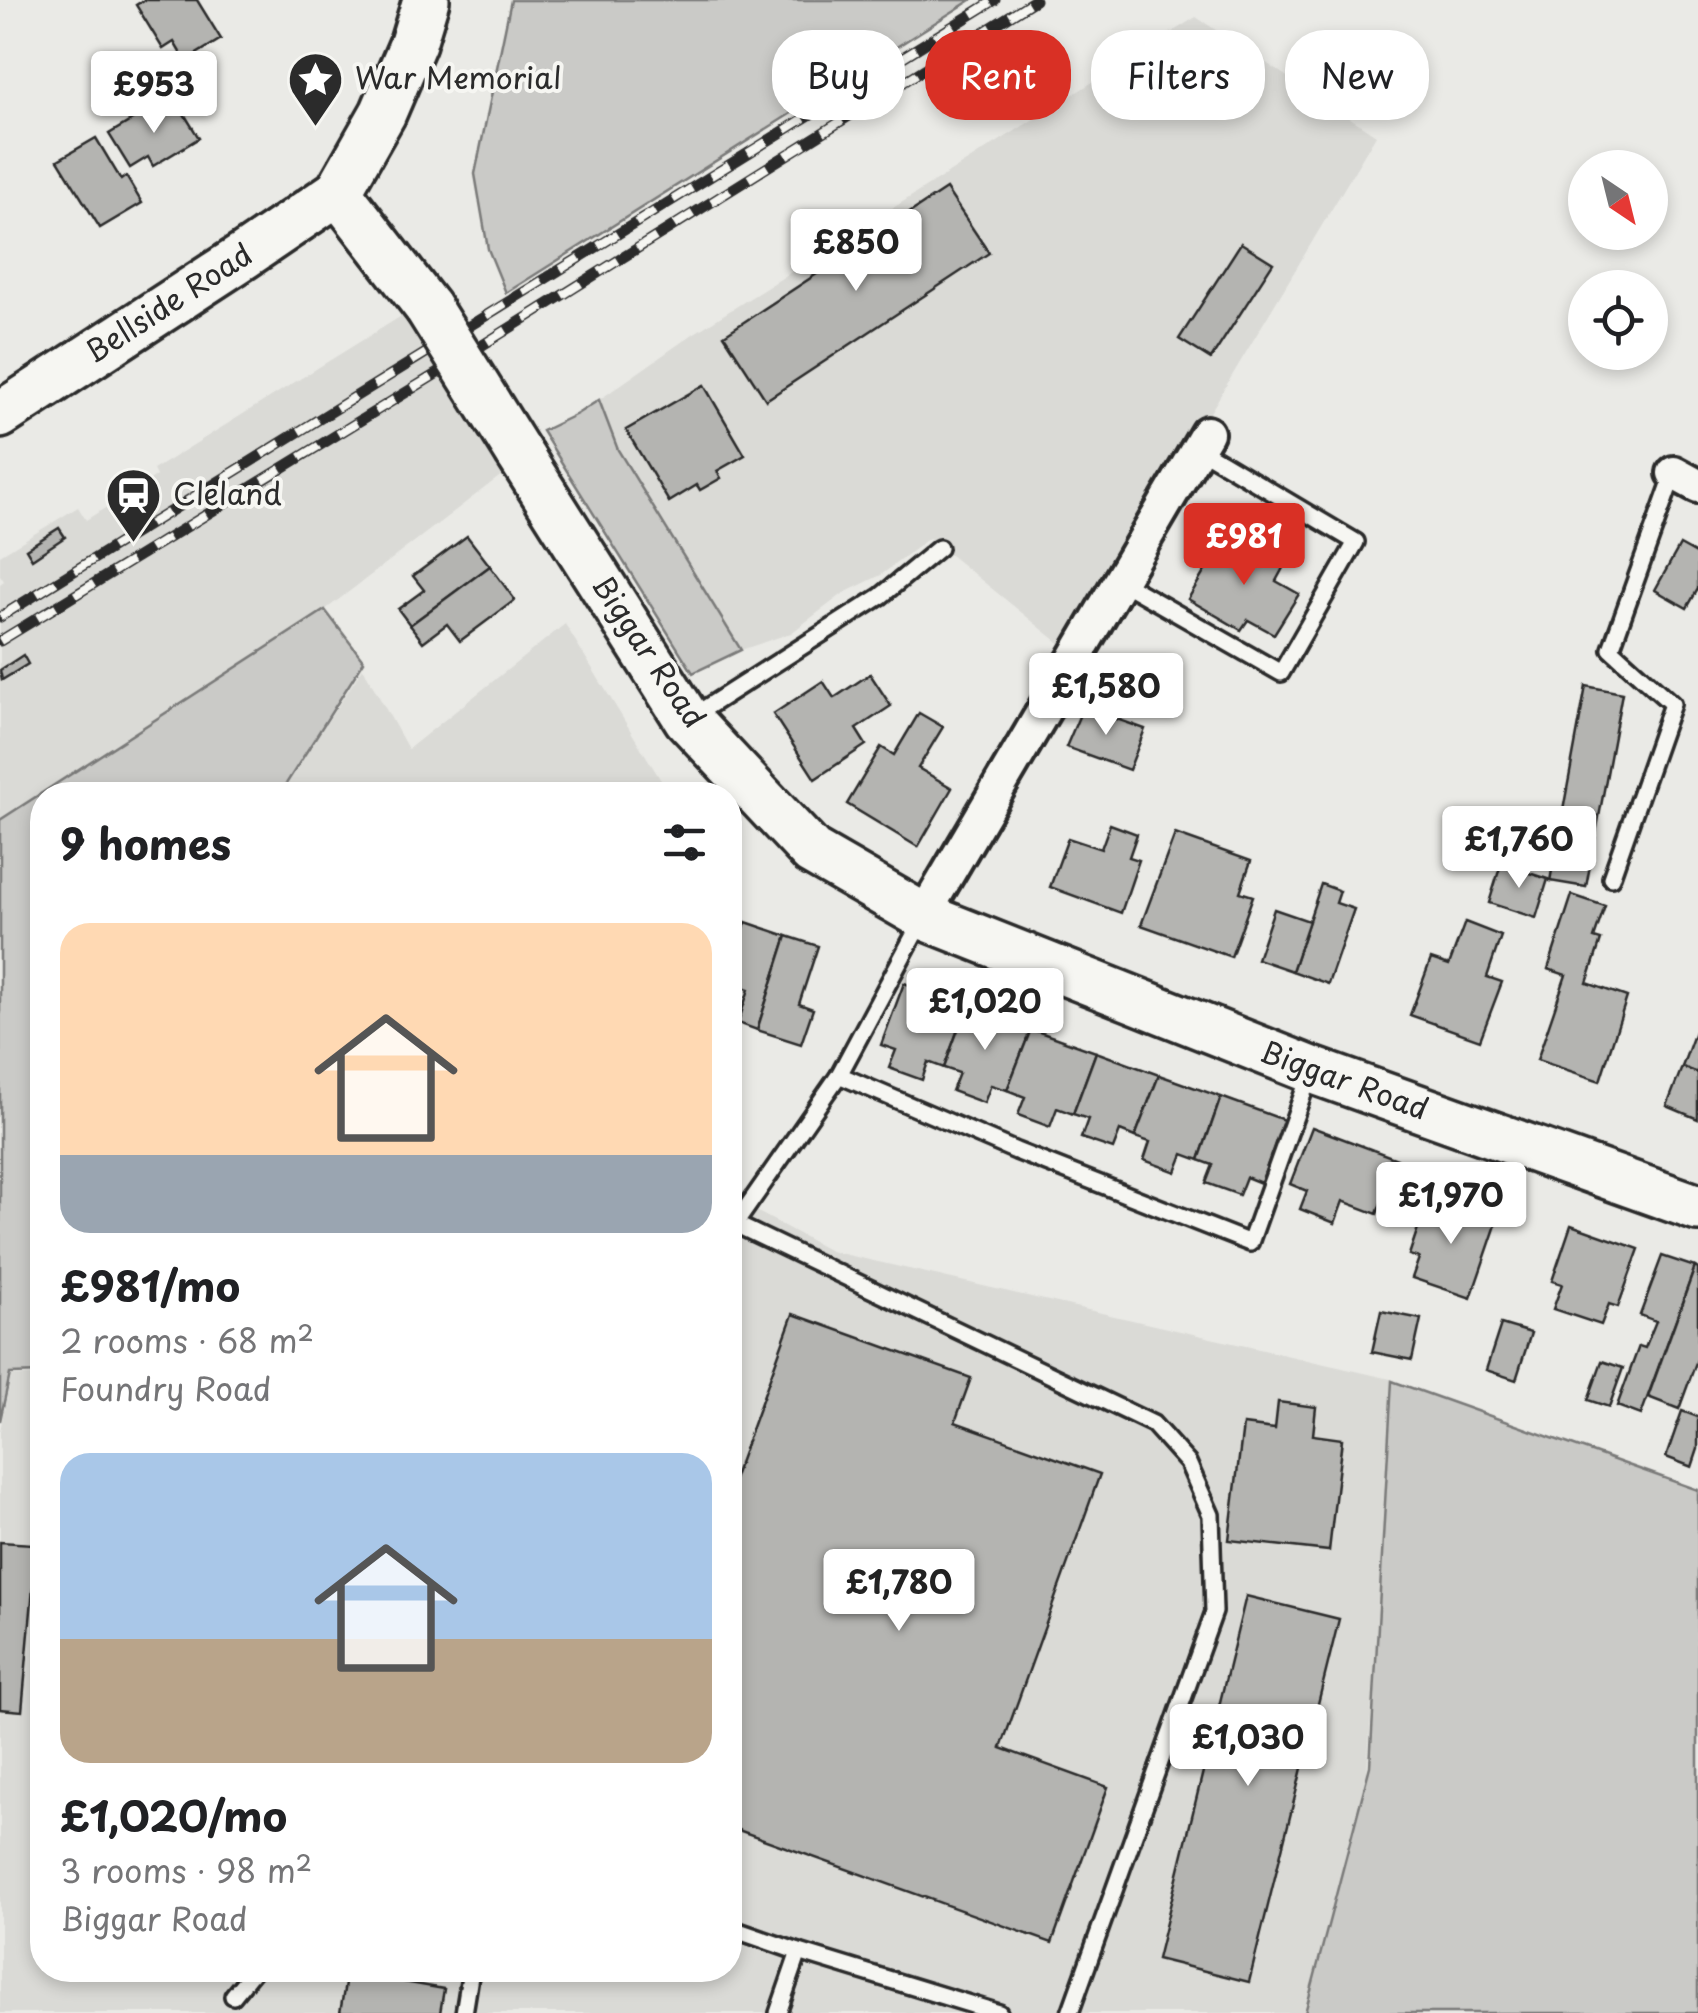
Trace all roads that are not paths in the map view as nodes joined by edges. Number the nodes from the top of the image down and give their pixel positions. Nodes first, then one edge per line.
1 (426, 0) edge
2 (338, 192) junction
3 (0, 414) edge
4 (1203, 440) joint
5 (1686, 479) edge
6 (939, 548) dead end
7 (1120, 581) junction
8 (687, 720) junction
9 (1611, 878) dead end
10 (923, 916) junction
11 (1312, 1070) junction
12 (839, 1075) junction
13 (1698, 1208) edge
14 (742, 1213) edge
15 (742, 1232) edge
16 (742, 1932) edge
17 (799, 1952) junction
18 (244, 1982) edge
19 (470, 1982) edge
20 (233, 1996) dead end
21 (464, 2013) edge
22 (778, 2013) edge
23 (999, 2013) edge
24 (1070, 2013) edge

1 - 2 street
2 - 3 street, Bellside Road
2 - 8 street, Biggar Road, bridge
4 - 7 street
4 - 7 lane
5 - 9 lane
6 - 8 lane
7 - 10 street
8 - 10 street, Biggar Road
10 - 11 street, Biggar Road
10 - 12 lane
11 - 12 lane
11 - 13 street, Biggar Road
12 - 14 lane
15 - 24 lane
16 - 17 lane
17 - 22 lane
17 - 23 lane
18 - 20 lane
19 - 21 lane

